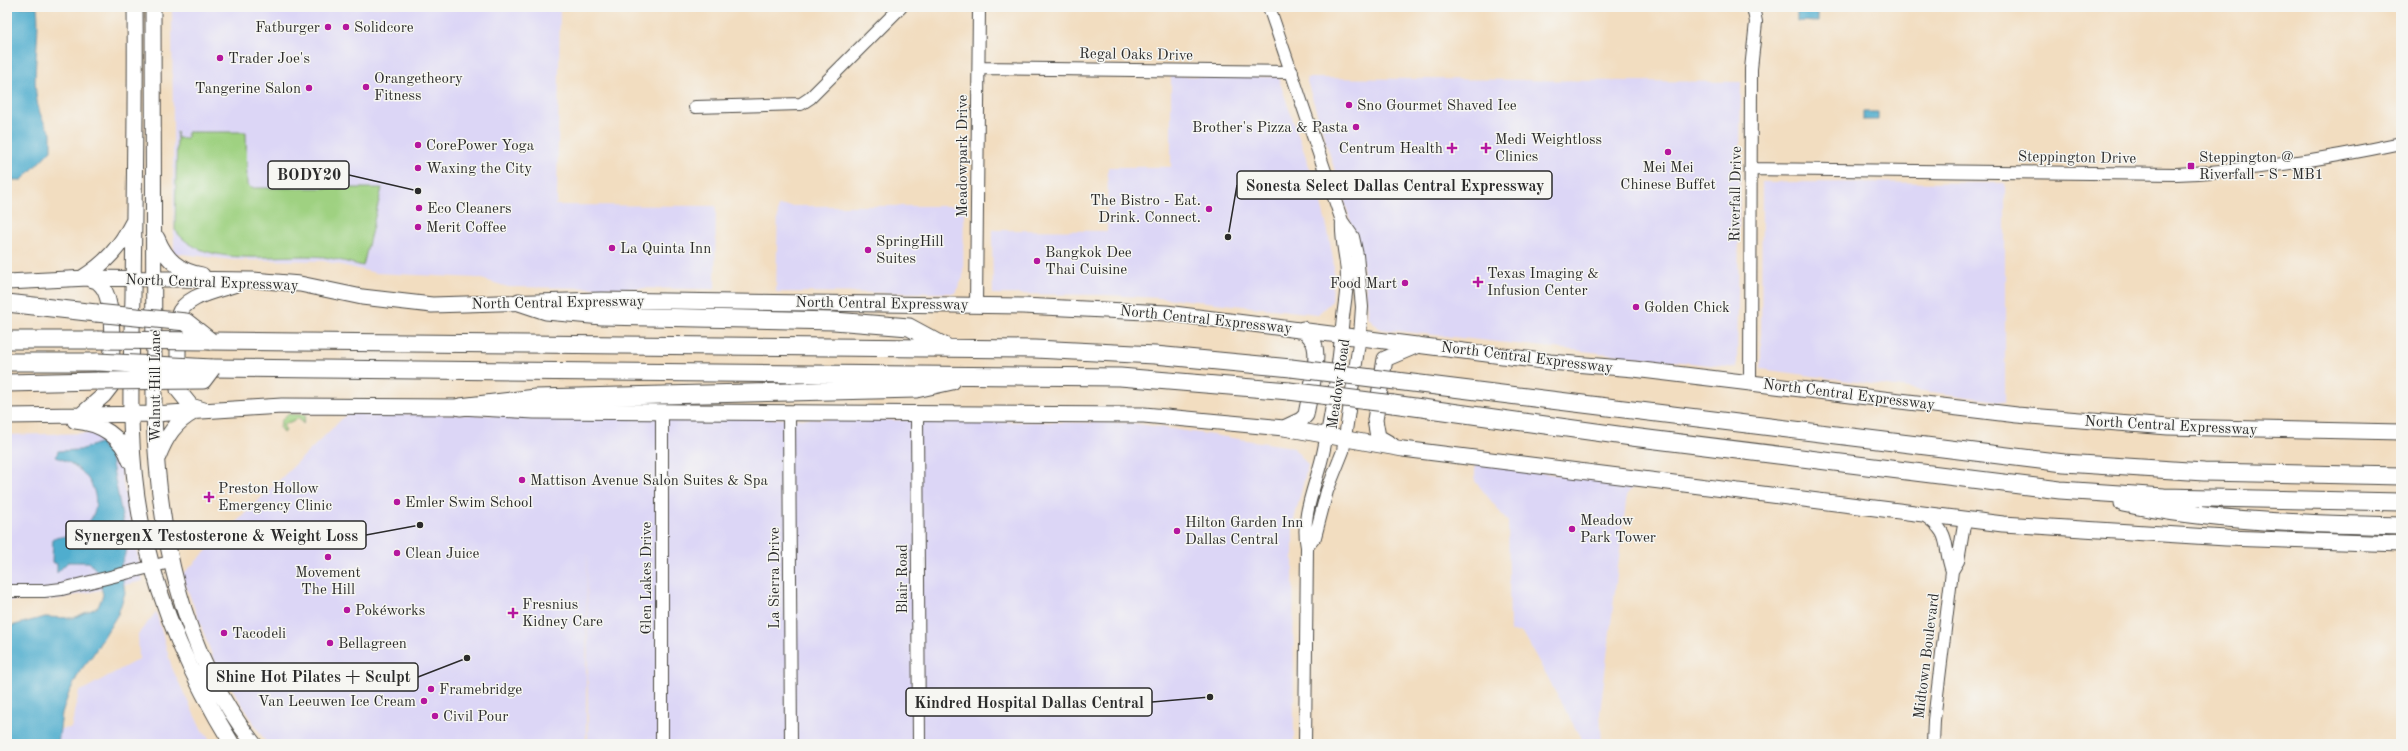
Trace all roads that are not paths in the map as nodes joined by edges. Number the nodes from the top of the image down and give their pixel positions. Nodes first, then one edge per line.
1 (135, 7) edge
2 (153, 7) edge
3 (979, 7) edge
4 (1269, 7) edge
5 (1753, 7) edge
6 (897, 8) edge
7 (979, 68) junction
8 (1292, 72) junction
9 (695, 107) dead end
10 (2401, 143) edge
11 (1751, 169) junction
12 (134, 219) junction
13 (1342, 221) junction
14 (154, 232) junction
15 (133, 278) junction
16 (155, 278) junction
17 (84, 279) junction
18 (240, 280) junction
19 (7, 282) edge
20 (519, 302) junction
21 (7, 303) edge
22 (976, 305) junction
23 (1303, 329) junction
24 (1342, 334) junction
25 (1360, 336) junction
26 (7, 340) edge
27 (210, 341) junction
28 (1421, 344) junction
29 (948, 348) junction
30 (7, 362) edge
31 (212, 368) junction
32 (982, 375) junction
33 (1750, 382) junction
34 (7, 383) edge
35 (460, 407) junction
36 (662, 411) junction
37 (201, 412) junction
38 (789, 412) junction
39 (131, 414) junction
40 (154, 414) junction
41 (917, 414) junction
42 (81, 415) junction
43 (7, 416) edge
44 (32, 417) junction
45 (1284, 428) junction
46 (2401, 432) edge
47 (1326, 435) junction
48 (1346, 439) junction
49 (1403, 449) junction
50 (155, 464) junction
51 (134, 471) junction
52 (2401, 476) edge
53 (2060, 490) junction
54 (2401, 502) edge
55 (1923, 514) junction
56 (1965, 519) junction
57 (2401, 526) edge
58 (2401, 544) edge
59 (1307, 547) junction
60 (170, 562) junction
61 (152, 566) junction
62 (1952, 571) junction
63 (7, 591) edge
64 (242, 727) junction
65 (229, 739) edge
66 (254, 744) edge
67 (662, 744) edge
68 (791, 744) edge
69 (919, 744) edge
70 (1305, 744) edge
71 (1933, 744) edge

1 - 12 main road, Walnut Hill Lane
2 - 14 main road, Walnut Hill Lane
3 - 7 street, Meadowpark Drive
4 - 8 street, Meadow Road
5 - 11 street, Riverfall Drive
6 - 9 street
7 - 8 street, Regal Oaks Drive
7 - 22 street, Meadowpark Drive
8 - 13 street, Meadow Road
10 - 11 street, Steppington Drive
11 - 33 street, Riverfall Drive
12 - 15 main road, Walnut Hill Lane
12 - 17 main road
13 - 24 street, Meadow Road
13 - 25 street, Meadow Road
14 - 16 main road, Walnut Hill Lane
14 - 18 main road
15 - 16 main road, North Central Expressway
15 - 17 main road, North Central Expressway
15 - 39 main road, Walnut Hill Lane
16 - 18 main road, North Central Expressway
16 - 40 main road, Walnut Hill Lane
17 - 19 main road, North Central Expressway
17 - 42 main road
18 - 20 main road, North Central Expressway
18 - 37 main road
20 - 22 main road, North Central Expressway
20 - 29 highway
21 - 27 highway, bridge
22 - 23 main road, North Central Expressway
23 - 24 main road, North Central Expressway
23 - 45 main road
24 - 25 main road, North Central Expressway
24 - 47 street, Meadow Road
25 - 28 main road, North Central Expressway
25 - 48 street, Meadow Road
26 - 27 highway, bridge
27 - 29 highway
28 - 33 main road, North Central Expressway
28 - 49 main road
29 - 52 highway, bridge
30 - 31 highway, bridge
31 - 32 highway
31 - 34 highway, bridge
32 - 35 highway
32 - 53 highway, bridge
33 - 46 main road, North Central Expressway
35 - 36 main road
35 - 37 main road
36 - 38 main road
36 - 67 street, Glen Lakes Drive
37 - 40 main road
37 - 50 main road
38 - 41 main road
38 - 68 street, La Sierra Drive
39 - 40 main road
39 - 42 main road
39 - 51 main road, Walnut Hill Lane
40 - 50 main road, Walnut Hill Lane
41 - 45 main road
41 - 69 street, Blair Road
42 - 44 main road
43 - 44 main road
44 - 51 main road
45 - 47 main road
47 - 48 main road
47 - 59 street, Meadow Road
48 - 49 main road
48 - 59 street, Meadow Road
49 - 55 main road
50 - 60 main road, Walnut Hill Lane
51 - 61 main road, Walnut Hill Lane
53 - 54 highway
53 - 57 highway
55 - 56 main road
55 - 62 street, Midtown Boulevard
56 - 58 main road
56 - 62 street, Midtown Boulevard
59 - 70 street, Meadow Road
60 - 61 street
60 - 64 main road, Walnut Hill Lane
61 - 63 street
61 - 65 main road, Walnut Hill Lane
62 - 71 street, Midtown Boulevard
64 - 65 main road
64 - 66 main road, Walnut Hill Lane

